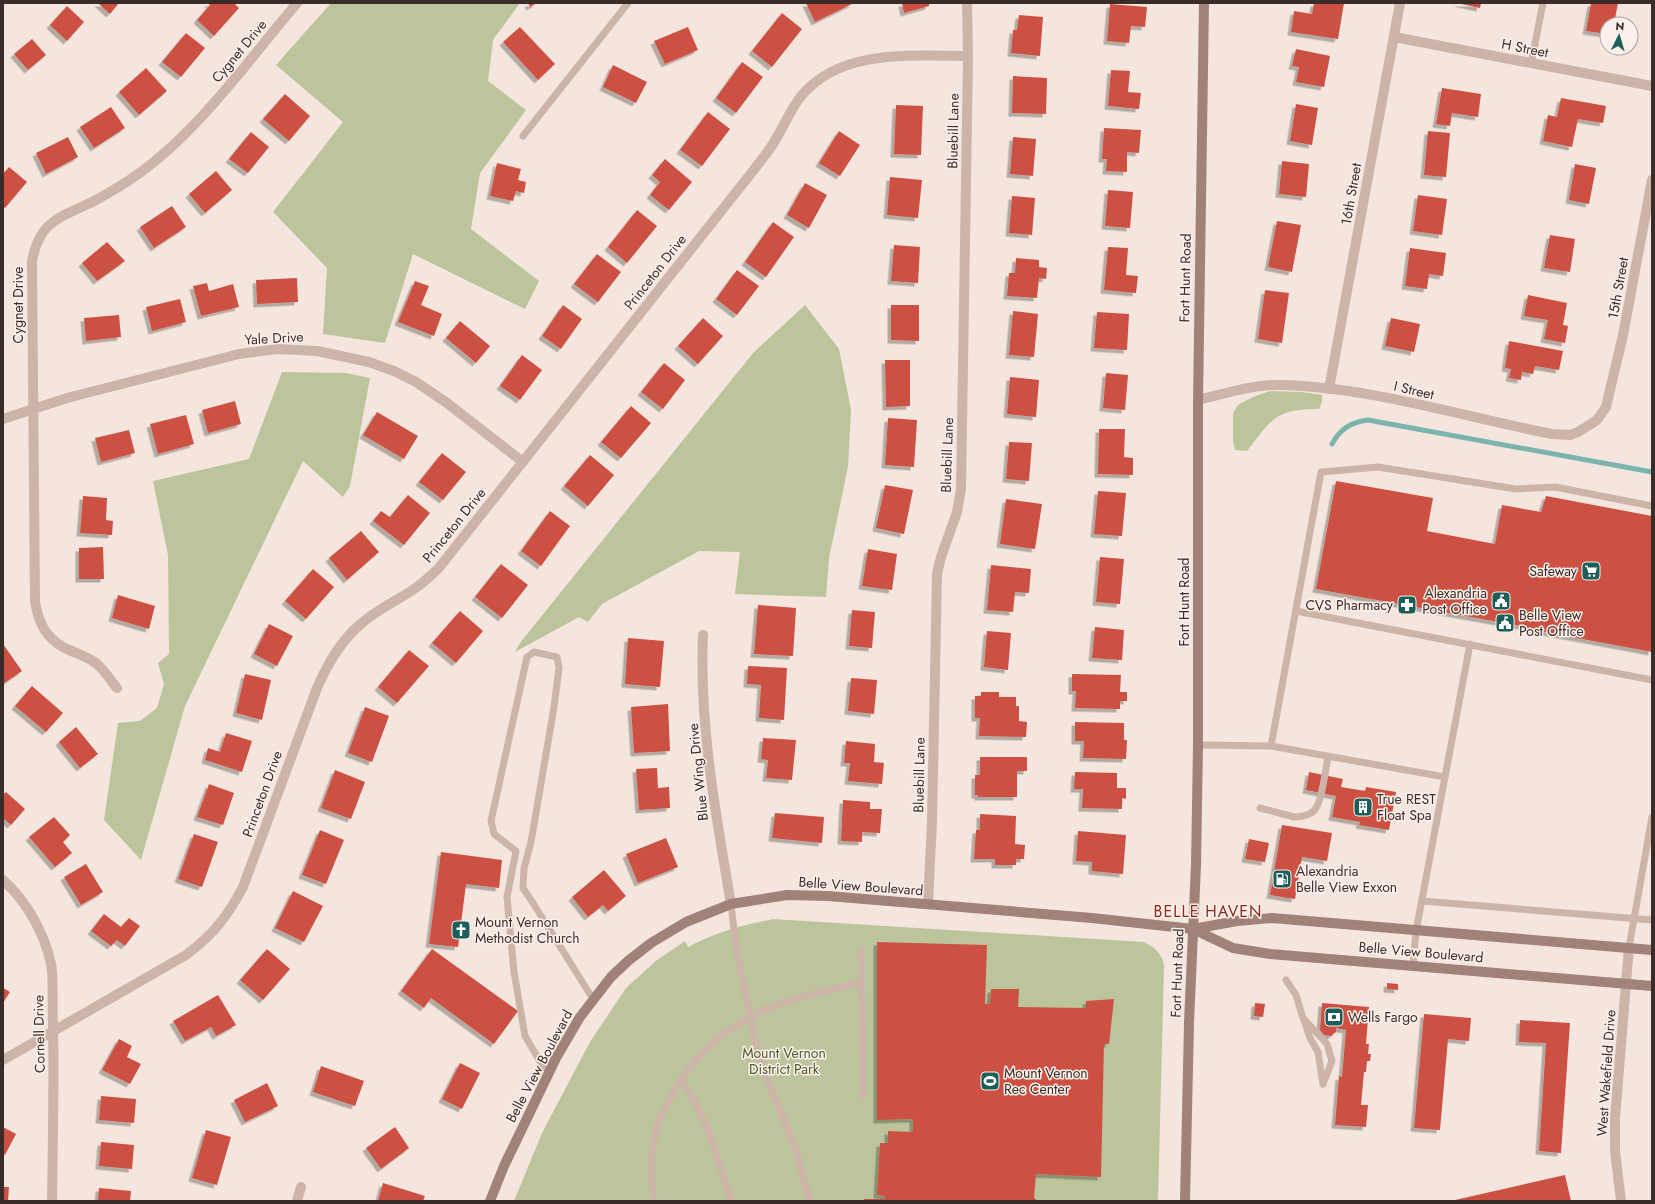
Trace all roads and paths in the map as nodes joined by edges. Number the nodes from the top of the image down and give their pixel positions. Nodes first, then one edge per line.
1 (296, 3) edge
2 (628, 3) edge
3 (967, 3) edge
4 (1204, 3) edge
5 (1400, 3) edge
6 (1543, 3) edge
7 (1394, 37) junction
8 (968, 56) junction
9 (1531, 64) junction
10 (1652, 86) edge
11 (523, 136) dead end
12 (1652, 180) edge
13 (1329, 389) junction
14 (1198, 400) junction
15 (1608, 400) joint
16 (33, 409) junction
17 (3, 419) edge
18 (523, 462) junction
19 (1652, 506) edge
20 (1296, 611) junction
21 (703, 635) dead end
22 (1470, 644) junction
23 (1652, 680) edge
24 (117, 688) dead end
25 (1198, 745) junction
26 (1271, 746) junction
27 (1328, 756) junction
28 (1445, 777) junction
29 (1260, 808) dead end
30 (1652, 817) edge
31 (3, 880) edge
32 (1422, 901) junction
33 (731, 904) junction
34 (928, 904) junction
35 (1634, 918) junction
36 (1652, 920) edge
37 (1193, 929) junction
38 (1416, 931) junction
39 (1629, 948) junction
40 (1652, 950) edge
41 (861, 951) dead end
42 (1413, 966) junction
43 (1286, 980) dead end
44 (861, 983) junction
45 (1626, 983) junction
46 (1652, 986) edge
47 (593, 999) junction
48 (750, 1017) junction
49 (1303, 1018) junction
50 (53, 1032) junction
51 (3, 1060) edge
52 (548, 1075) junction
53 (682, 1080) junction
54 (863, 1096) dead end
55 (302, 1188) dead end
56 (52, 1201) edge
57 (297, 1201) edge
58 (490, 1201) edge
59 (654, 1201) edge
60 (731, 1201) edge
61 (810, 1201) edge
62 (1185, 1201) edge
63 (1621, 1201) edge

1 - 16 street, Cygnet Drive
2 - 11 lane
3 - 8 street, Bluebill Lane
4 - 14 main road, Fort Hunt Road
5 - 7 street, 16th Street
6 - 9 lane
7 - 9 street, H Street
7 - 13 street, 16th Street
8 - 18 street, Princeton Drive
8 - 34 street, Bluebill Lane
9 - 10 street, H Street
12 - 15 street, 15th Street
13 - 14 street, I Street
13 - 15 street, I Street
14 - 25 main road, Fort Hunt Road
16 - 17 street, Yale Drive
16 - 18 street, Yale Drive
16 - 24 street, Cygnet Drive
18 - 50 street, Princeton Drive
19 - 20 lane
20 - 22 lane
20 - 26 lane
21 - 33 street, Blue Wing Drive
22 - 23 lane
22 - 28 lane
25 - 26 lane
25 - 37 main road, Fort Hunt Road
26 - 27 lane
27 - 28 lane
27 - 29 lane
28 - 32 lane
30 - 35 lane
31 - 50 street, Cornell Drive
32 - 35 lane
32 - 38 lane
33 - 34 main road, Belle View Boulevard
33 - 47 main road, Belle View Boulevard
33 - 48 lane
34 - 37 main road, Belle View Boulevard
35 - 36 lane
35 - 39 lane
37 - 38 main road, Belle View Boulevard
37 - 42 main road, Belle View Boulevard
37 - 62 main road, Fort Hunt Road
38 - 39 main road, Belle View Boulevard
38 - 42 lane
39 - 40 main road, Belle View Boulevard
39 - 45 street, West Wakefield Drive
41 - 44 lane
42 - 45 main road, Belle View Boulevard
43 - 49 lane
44 - 48 lane
44 - 54 lane
45 - 46 main road, Belle View Boulevard
45 - 63 street, West Wakefield Drive
47 - 52 main road, Belle View Boulevard
47 - 52 lane
48 - 53 lane
48 - 61 lane
49 - 49 lane
50 - 51 street, Princeton Drive
50 - 56 street, Cornell Drive
52 - 58 main road, Belle View Boulevard
53 - 59 lane
53 - 60 lane
55 - 57 street

